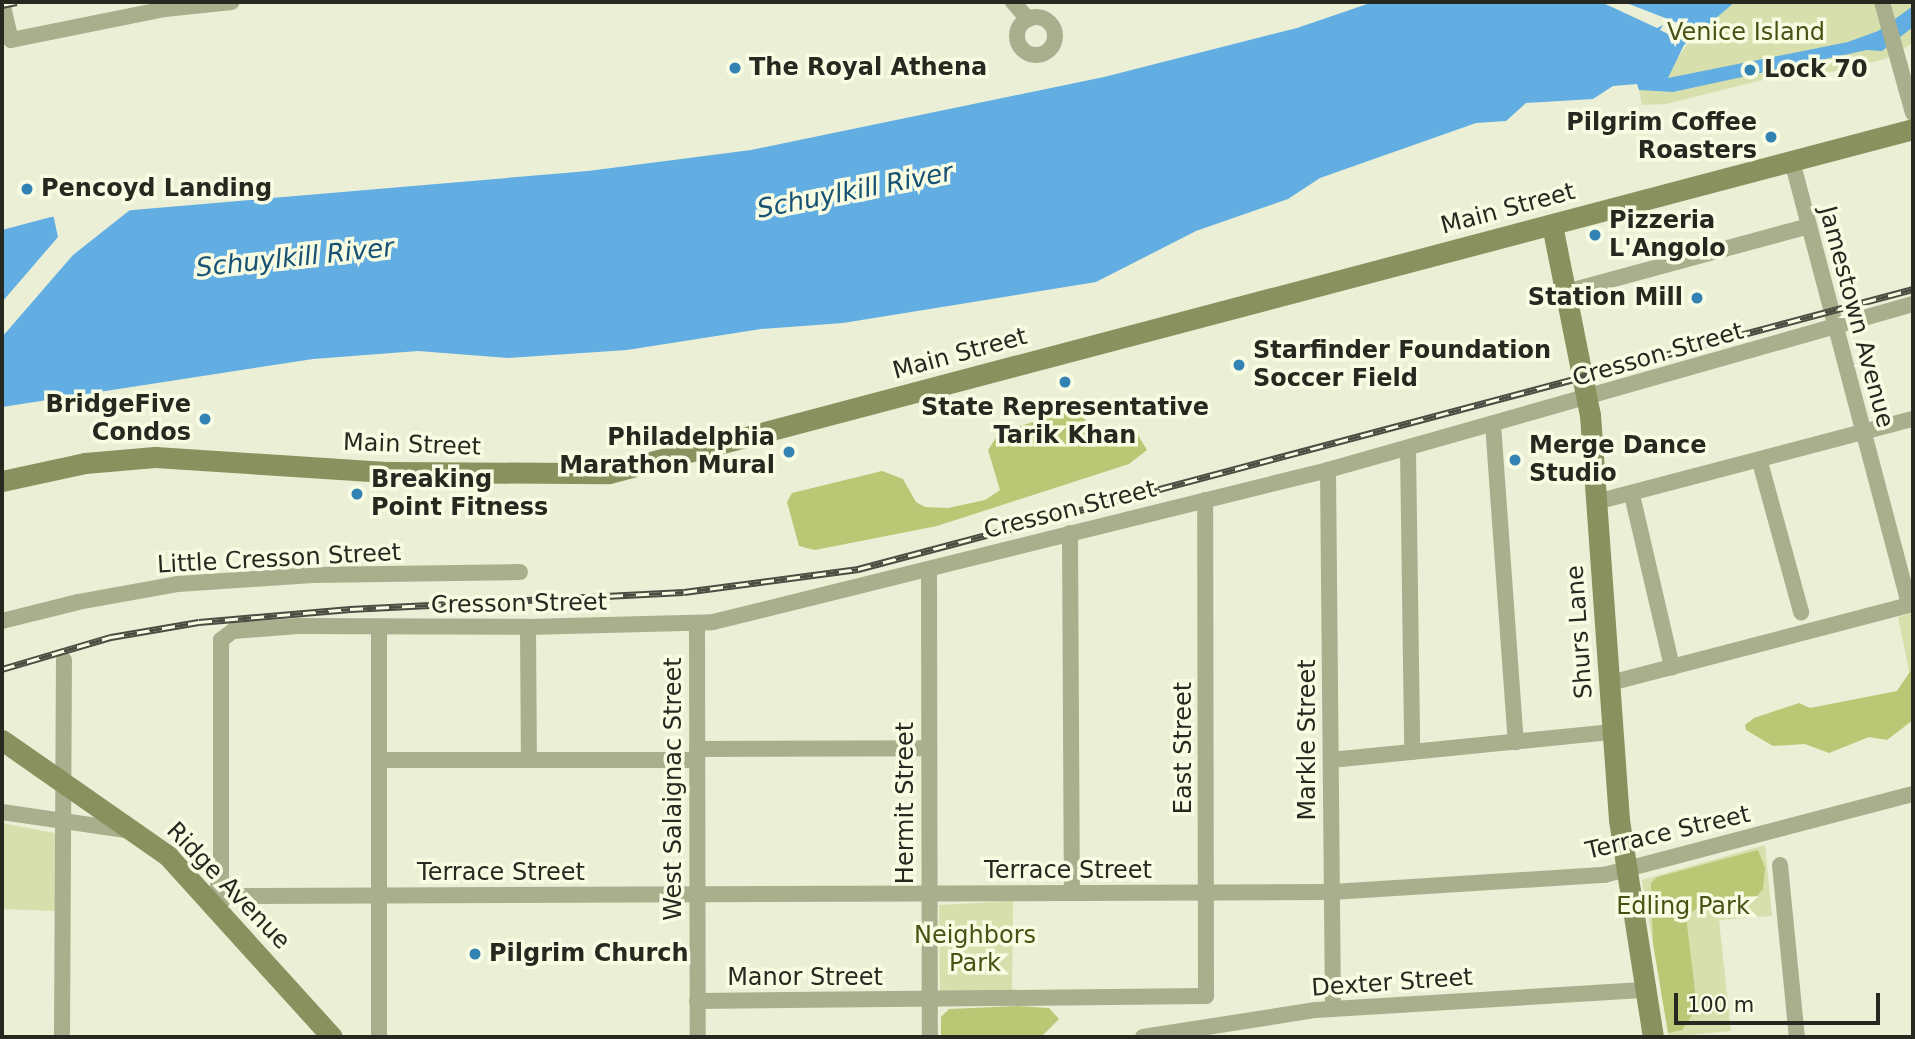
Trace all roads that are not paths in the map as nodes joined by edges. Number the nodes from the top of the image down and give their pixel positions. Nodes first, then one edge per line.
1 (2, 2) edge
2 (232, 2) edge
3 (1013, 2) edge
4 (1882, 2) edge
5 (1028, 19) dead end
6 (1913, 113) edge
7 (1913, 129) edge
8 (1792, 161) junction
9 (1552, 225) junction
10 (1809, 226) junction
11 (1566, 292) junction
12 (1913, 304) edge
13 (1836, 328) junction
14 (1587, 396) junction
15 (1913, 419) edge
16 (1493, 424) junction
17 (1864, 433) junction
18 (1409, 448) junction
19 (1760, 462) junction
20 (1328, 470) junction
21 (2, 481) edge
22 (1632, 495) junction
23 (1205, 500) junction
24 (1596, 502) junction
25 (1070, 533) junction
26 (929, 569) junction
27 (520, 572) dead end
28 (1911, 605) edge
29 (1801, 612) dead end
30 (2, 621) edge
31 (697, 624) junction
32 (528, 627) junction
33 (379, 628) junction
34 (64, 660) dead end
35 (1672, 667) junction
36 (1610, 683) junction
37 (1613, 732) junction
38 (2, 740) edge
39 (1516, 742) junction
40 (929, 748) junction
41 (1412, 752) junction
42 (697, 754) junction
43 (379, 760) junction
44 (529, 760) junction
45 (1331, 760) junction
46 (64, 782) junction
47 (1913, 794) edge
48 (2, 811) edge
49 (64, 824) junction
50 (139, 832) junction
51 (1780, 865) dead end
52 (1627, 870) junction
53 (1332, 892) junction
54 (1072, 893) junction
55 (1208, 893) junction
56 (929, 894) junction
57 (697, 895) junction
58 (379, 896) junction
59 (212, 903) junction
60 (1646, 990) junction
61 (1206, 996) joint
62 (930, 1000) junction
63 (698, 1001) junction
64 (1333, 1009) junction
65 (62, 1037) edge
66 (332, 1037) edge
67 (379, 1037) edge
68 (698, 1037) edge
69 (930, 1037) edge
70 (1144, 1037) edge
71 (1653, 1037) edge
72 (1797, 1037) edge

1 - 2 street
3 - 5 street
4 - 6 street
7 - 8 street, Main Street
8 - 9 street, Main Street
8 - 10 street, Jamestown Avenue
9 - 11 street, Shurs Lane
9 - 21 street, Main Street
10 - 11 street
10 - 13 street, Jamestown Avenue
11 - 14 street, Shurs Lane
12 - 13 street, Cresson Street
13 - 14 street, Cresson Street
13 - 17 street, Jamestown Avenue
14 - 16 street, Cresson Street
14 - 24 street, Shurs Lane
15 - 17 street
16 - 18 street, Cresson Street
16 - 39 street
17 - 19 street
17 - 28 street, Jamestown Avenue
18 - 20 street, Cresson Street
18 - 41 street
19 - 22 street
19 - 29 street
20 - 23 street, Cresson Street
20 - 45 street, Markle Street
22 - 24 street
22 - 35 street
23 - 25 street, Cresson Street
23 - 55 street, East Street
24 - 36 street, Shurs Lane
25 - 26 street, Cresson Street
25 - 54 street
26 - 31 street, Cresson Street
26 - 40 street, Hermit Street
27 - 30 street, Little Cresson Street
28 - 35 street
31 - 32 street, Cresson Street
31 - 42 street, West Salaignac Street
32 - 33 street, Cresson Street
32 - 44 street
33 - 43 street
33 - 59 street, Cresson Street
34 - 46 street
35 - 36 street
36 - 37 street, Shurs Lane
37 - 39 street
37 - 52 street, Shurs Lane
38 - 46 street, Ridge Avenue
39 - 41 street
40 - 42 street
40 - 56 street, Hermit Street
41 - 45 street
42 - 44 street
42 - 57 street, West Salaignac Street
43 - 44 street
43 - 58 street
45 - 53 street, Markle Street
46 - 49 street
46 - 50 street, Ridge Avenue
47 - 52 street, Terrace Street
48 - 49 street
49 - 50 street
49 - 65 street
50 - 59 street, Ridge Avenue
51 - 72 street
52 - 53 street, Terrace Street
52 - 60 street, Shurs Lane
53 - 55 street, Terrace Street
53 - 64 street, Markle Street
54 - 55 street, Terrace Street
54 - 56 street, Terrace Street
55 - 61 street, East Street
56 - 57 street, Terrace Street
56 - 62 street, Hermit Street
57 - 58 street, Terrace Street
57 - 63 street, West Salaignac Street
58 - 59 street, Terrace Street
58 - 67 street
59 - 66 street, Ridge Avenue
60 - 64 street, Dexter Street
60 - 71 street, Shurs Lane
61 - 62 street, Manor Street
62 - 63 street, Manor Street
62 - 69 street, Hermit Street
63 - 68 street, West Salaignac Street
64 - 70 street, Dexter Street

